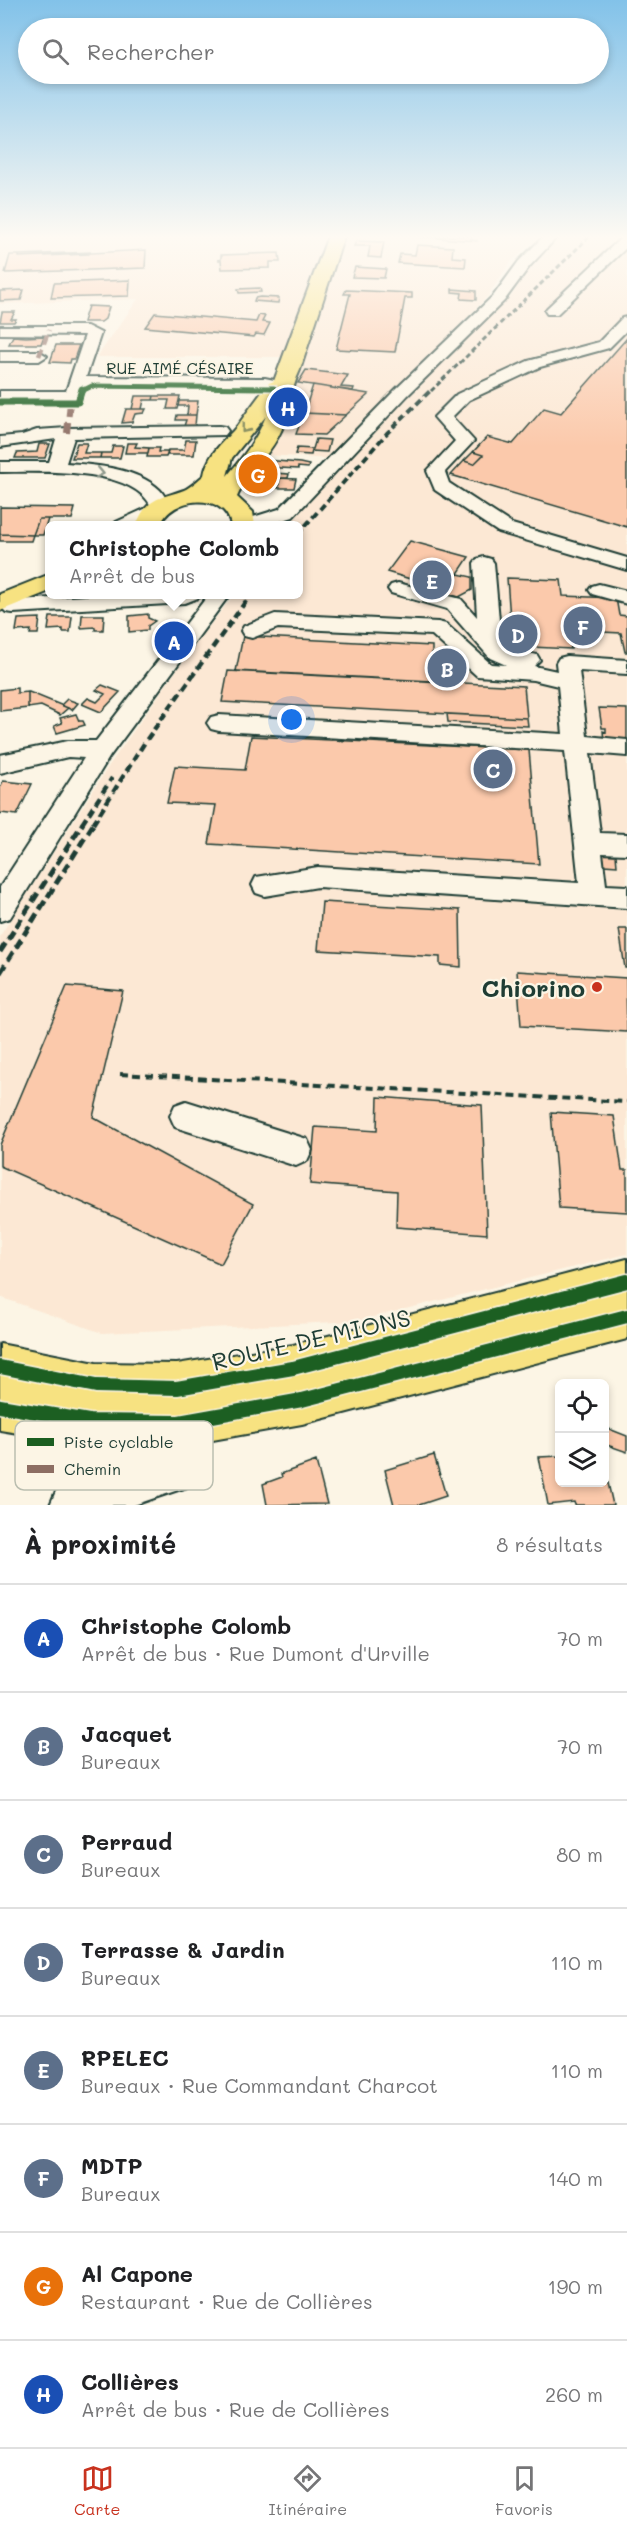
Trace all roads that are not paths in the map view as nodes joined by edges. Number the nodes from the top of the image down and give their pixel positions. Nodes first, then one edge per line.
1 (312, 306) edge
2 (491, 306) edge
3 (557, 306) edge
4 (552, 311) dead end
5 (627, 321) edge
6 (4, 330) edge
7 (0, 351) edge
8 (0, 356) edge
9 (39, 356) dead end
10 (282, 386) junction
11 (74, 389) junction
12 (0, 396) edge
13 (219, 431) dead end
14 (67, 433) junction
15 (0, 442) edge
16 (0, 467) edge
17 (56, 467) junction
18 (193, 495) junction
19 (154, 514) edge
20 (238, 515) edge
21 (134, 521) edge
22 (484, 563) dead end
23 (627, 564) edge
24 (45, 584) edge
25 (398, 589) dead end
26 (598, 590) dead end
27 (627, 598) edge
28 (151, 599) edge
29 (216, 599) edge
30 (4, 602) edge
31 (252, 631) dead end
32 (490, 643) junction
33 (627, 667) edge
34 (568, 672) junction
35 (219, 723) dead end
36 (576, 745) junction
37 (627, 748) edge
38 (102, 750) junction
39 (0, 764) edge
40 (588, 842) junction
41 (627, 844) edge
42 (265, 885) dead end
43 (594, 895) junction
44 (627, 897) edge
45 (0, 910) edge
46 (186, 1116) dead end
47 (296, 1150) dead end
48 (627, 1281) edge
49 (627, 1316) edge
50 (429, 1349) junction
51 (5, 1385) edge
52 (89, 1421) edge
53 (185, 1421) edge
54 (118, 1490) edge
55 (70, 1505) edge

1 - 10 main road
2 - 20 street
3 - 4 street
5 - 23 street
6 - 7 street
6 - 11 street
8 - 9 street
10 - 11 street, RUE AIMÉ CÉSAIRE
10 -> 18 main road
10 - 20 main road
11 - 12 street, RUE AIMÉ CÉSAIRE
13 - 14 street
14 - 15 street
14 - 17 street
16 - 17 street
17 -> 19 street
18 - 19 main road
18 - 20 main road
19 - 21 street
22 - 32 street
24 - 30 main road
25 - 32 street
26 - 27 street
28 - 30 street
29 - 38 street
31 - 34 street
32 - 34 street
33 - 34 street
34 - 36 street
35 - 36 street
36 - 37 street
36 - 40 street
38 - 39 street
38 - 45 street
40 - 41 street
40 - 43 street
42 - 43 street
43 - 44 street
46 - 47 street
48 - 50 main road, ROUTE DE MIONS
49 - 50 main road, ROUTE DE MIONS
50 - 53 main road, ROUTE DE MIONS
51 - 52 main road, ROUTE DE MIONS
54 - 55 street

